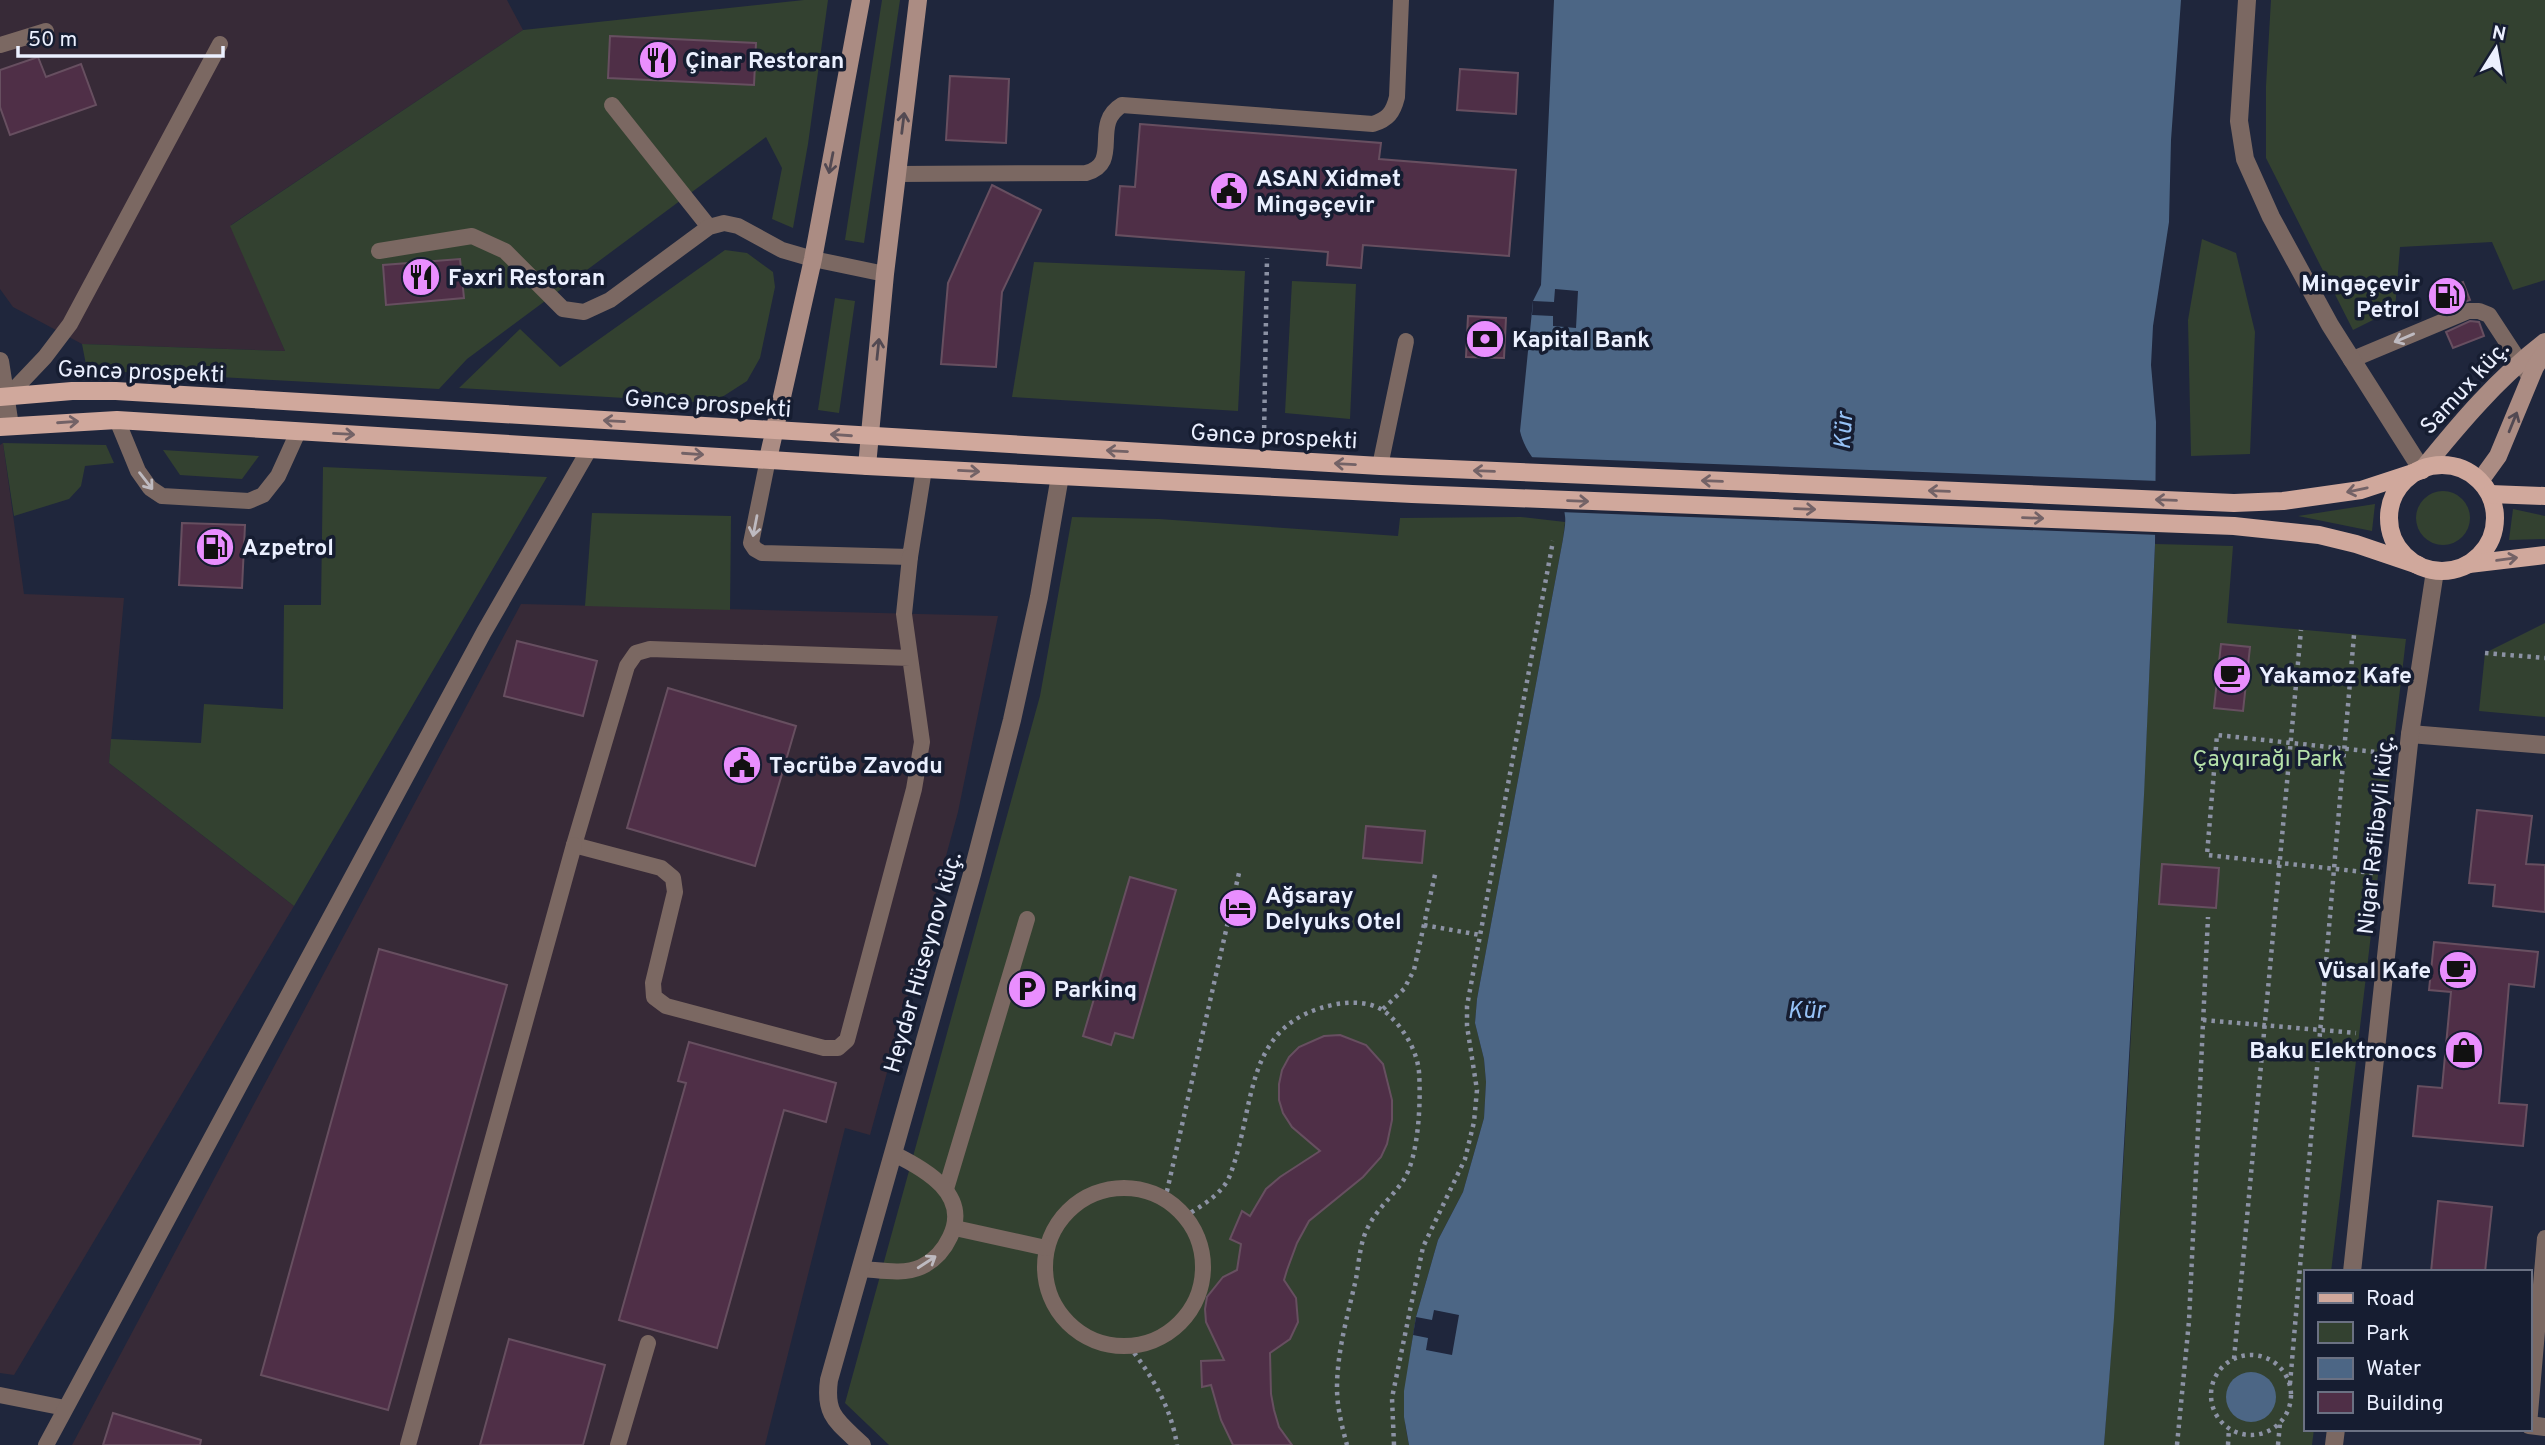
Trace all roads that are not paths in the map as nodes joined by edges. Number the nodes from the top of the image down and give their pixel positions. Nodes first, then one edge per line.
1 (862, 0) edge
2 (918, 0) edge
3 (1401, 0) edge
4 (2247, 0) edge
5 (46, 31) dead end
6 (220, 44) dead end
7 (0, 45) edge
8 (612, 105) dead end
9 (897, 174) junction
10 (709, 227) junction
11 (379, 251) dead end
12 (813, 259) junction
13 (885, 274) junction
14 (1406, 341) dead end
15 (2545, 342) edge
16 (2545, 352) edge
17 (2351, 360) junction
18 (0, 361) edge
19 (2520, 361) junction
20 (2530, 379) junction
21 (3, 397) edge
22 (117, 420) junction
23 (5, 427) edge
24 (774, 431) junction
25 (298, 432) junction
26 (869, 437) junction
27 (590, 448) junction
28 (768, 459) junction
29 (867, 466) junction
30 (1380, 466) junction
31 (924, 469) junction
32 (2422, 470) junction
33 (1060, 476) junction
34 (2485, 488) junction
35 (2545, 496) edge
36 (2545, 555) edge
37 (910, 557) junction
38 (2469, 564) junction
39 (2426, 568) junction
40 (911, 658) junction
41 (2410, 734) junction
42 (2545, 745) edge
43 (574, 845) junction
44 (1027, 919) dead end
45 (894, 1154) junction
46 (946, 1189) junction
47 (955, 1228) junction
48 (2545, 1238) edge
49 (1046, 1248) junction
50 (862, 1269) junction
51 (2352, 1270) edge
52 (648, 1343) dead end
53 (0, 1395) edge
54 (2531, 1402) edge
55 (65, 1408) junction
56 (46, 1445) edge
57 (408, 1445) edge
58 (618, 1445) edge
59 (862, 1445) edge

1 -> 12 main road
9 -> 2 main road
3 - 9 lane
4 - 17 street
5 - 7 lane
6 - 21 lane
8 - 10 lane
9 - 13 main road
10 - 11 lane
10 - 12 lane
12 - 13 lane
12 - 24 main road
26 -> 13 main road
14 - 30 lane
15 - 19 main road, Samux küç.
16 - 20 main road
19 -> 17 lane
17 - 32 street
18 - 21 street
19 - 20 lane
19 - 32 main road, Samux küç.
34 -> 20 main road
21 - 23 street
24 -> 21 main road, Gəncə prospekti
23 -> 22 main road
22 - 25 main road
22 -> 25 lane
26 -> 24 main road, Gəncə prospekti
24 - 28 main road
25 -> 27 main road
26 - 29 main road
30 -> 26 main road, Gəncə prospekti
27 -> 28 main road
27 - 55 lane
28 - 29 main road
28 -> 37 lane
29 - 31 main road
32 -> 30 main road, Gəncə prospekti
31 -> 33 main road
31 - 37 lane
32 - 34 main road
32 - 39 main road
33 -> 39 main road
33 - 45 street, Heydər Hüseynov küç.
34 - 35 main road
34 - 38 main road
38 -> 36 main road
37 - 40 lane
38 - 39 main road
39 - 41 street, Nigar Rəfibəyli küç.
40 - 43 lane
40 - 43 lane
41 - 42 street
41 - 51 street, Nigar Rəfibəyli küç.
43 - 57 lane
44 - 46 lane
45 - 46 lane
45 - 50 street, Heydər Hüseynov küç.
46 - 47 lane
47 - 49 lane
50 -> 47 lane
48 - 54 lane
49 - 49 lane
50 - 59 street, Heydər Hüseynov küç.
52 - 58 lane
53 - 55 lane
55 - 56 lane

